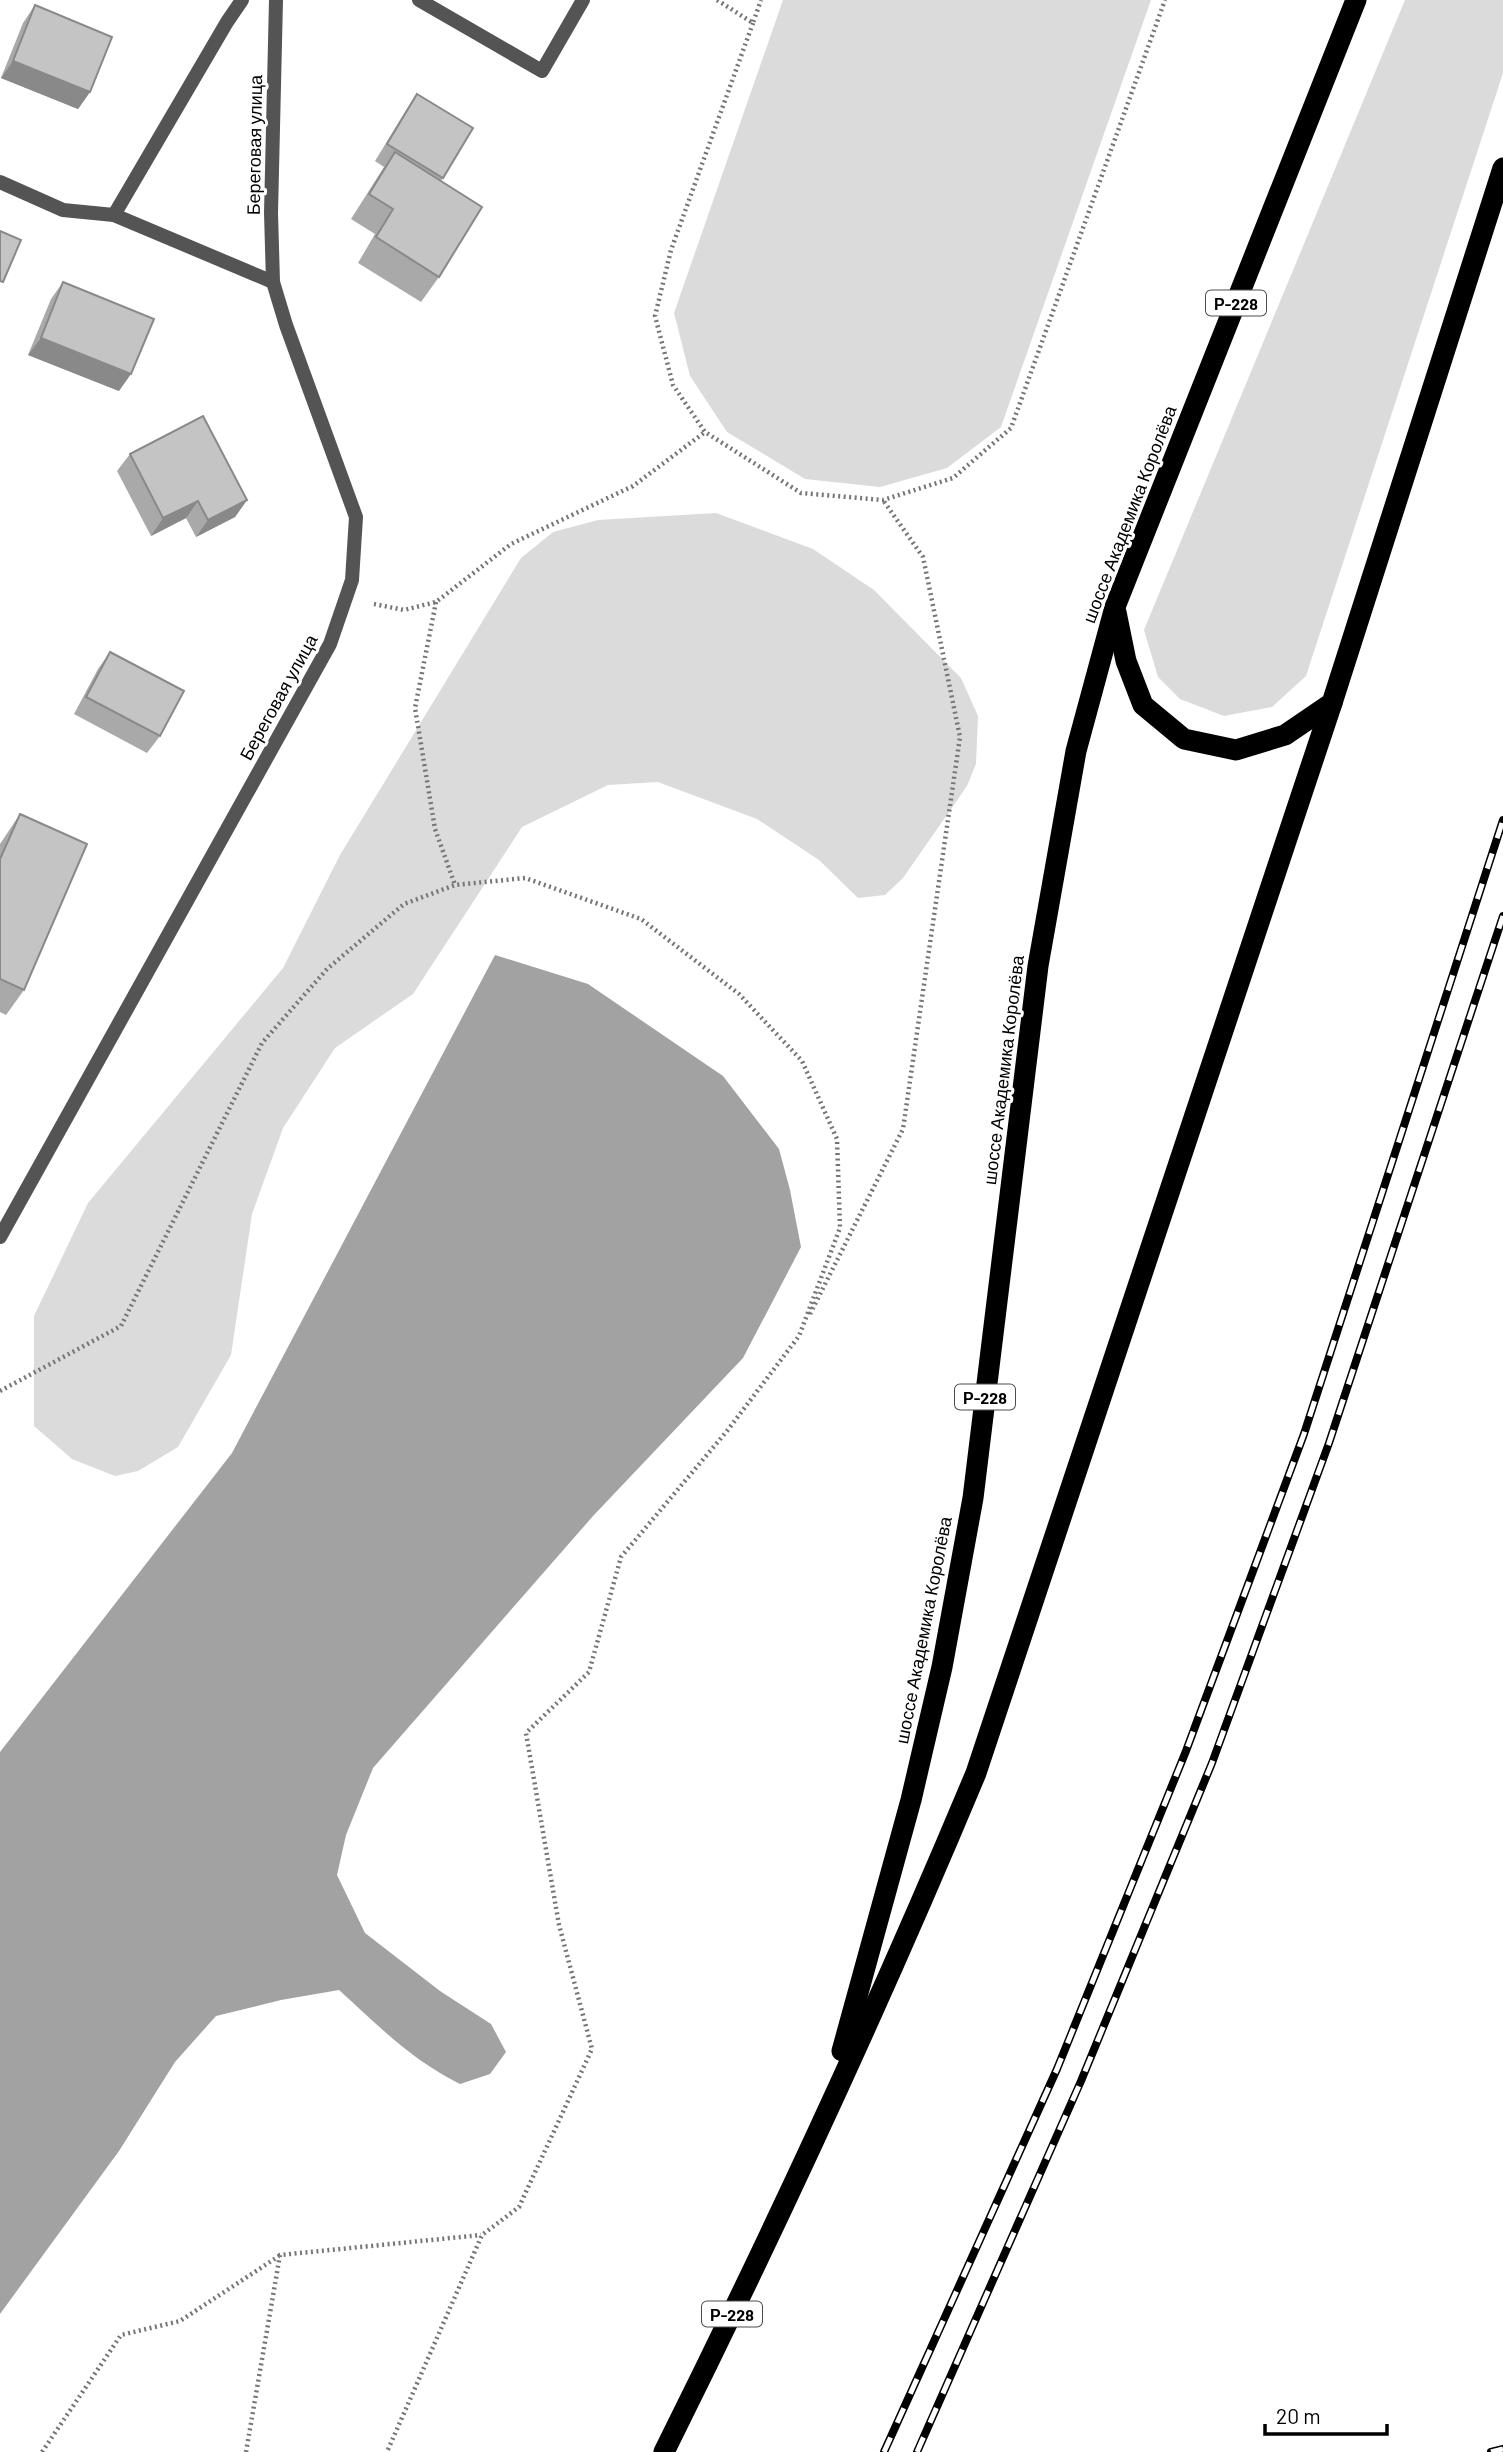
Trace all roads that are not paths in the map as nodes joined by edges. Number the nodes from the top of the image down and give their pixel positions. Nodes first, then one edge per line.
1 (242, 0) edge
2 (276, 0) edge
3 (419, 0) edge
4 (583, 0) edge
5 (1356, 0) edge
6 (1503, 168) edge
7 (0, 182) edge
8 (114, 215) junction
9 (273, 282) junction
10 (1115, 607) junction
11 (1332, 703) junction
12 (0, 1237) edge
13 (797, 2175) junction
14 (664, 2452) edge

1 - 8 street
2 - 9 street, Береговая улица
3 - 4 street
5 - 10 highway, шоссе Академика Королёва / Р-228
6 - 11 highway, шоссе Академика Королёва / Р-228
7 - 8 street
8 - 9 street
9 - 12 street, Береговая улица
10 - 11 highway
10 - 13 highway, шоссе Академика Королёва / Р-228
11 - 13 highway, шоссе Академика Королёва / Р-228
13 - 14 highway, шоссе Академика Королёва / Р-228

